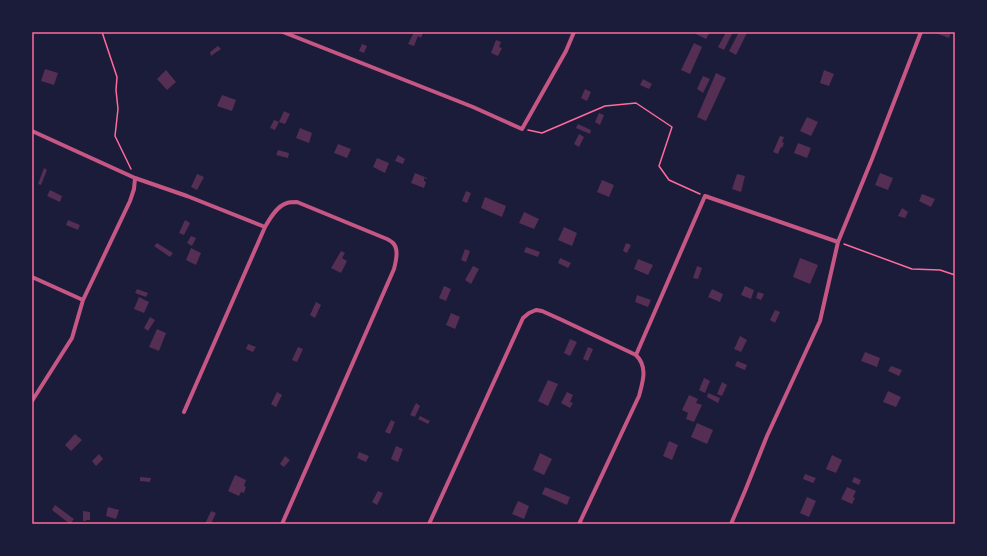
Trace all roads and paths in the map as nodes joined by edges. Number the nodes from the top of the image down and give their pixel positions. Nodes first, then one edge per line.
1 (102, 32) edge
2 (283, 32) edge
3 (574, 32) edge
4 (921, 32) edge
5 (522, 129) junction
6 (32, 132) edge
7 (135, 178) junction
8 (705, 196) junction
9 (265, 227) junction
10 (838, 242) junction
11 (955, 275) edge
12 (32, 277) edge
13 (83, 300) junction
14 (636, 355) junction
15 (32, 401) edge
16 (184, 412) dead end
17 (282, 524) edge
18 (429, 524) edge
19 (579, 524) edge
20 (731, 524) edge

1 - 7 path
2 - 5 street
3 - 5 street
4 - 10 street
5 - 8 path
6 - 7 street
7 - 9 street
7 - 13 street
8 - 10 street
8 - 14 street
9 - 16 street
9 - 17 street
10 - 11 path
10 - 20 street
12 - 13 street
13 - 15 street
14 - 18 street
14 - 19 street

